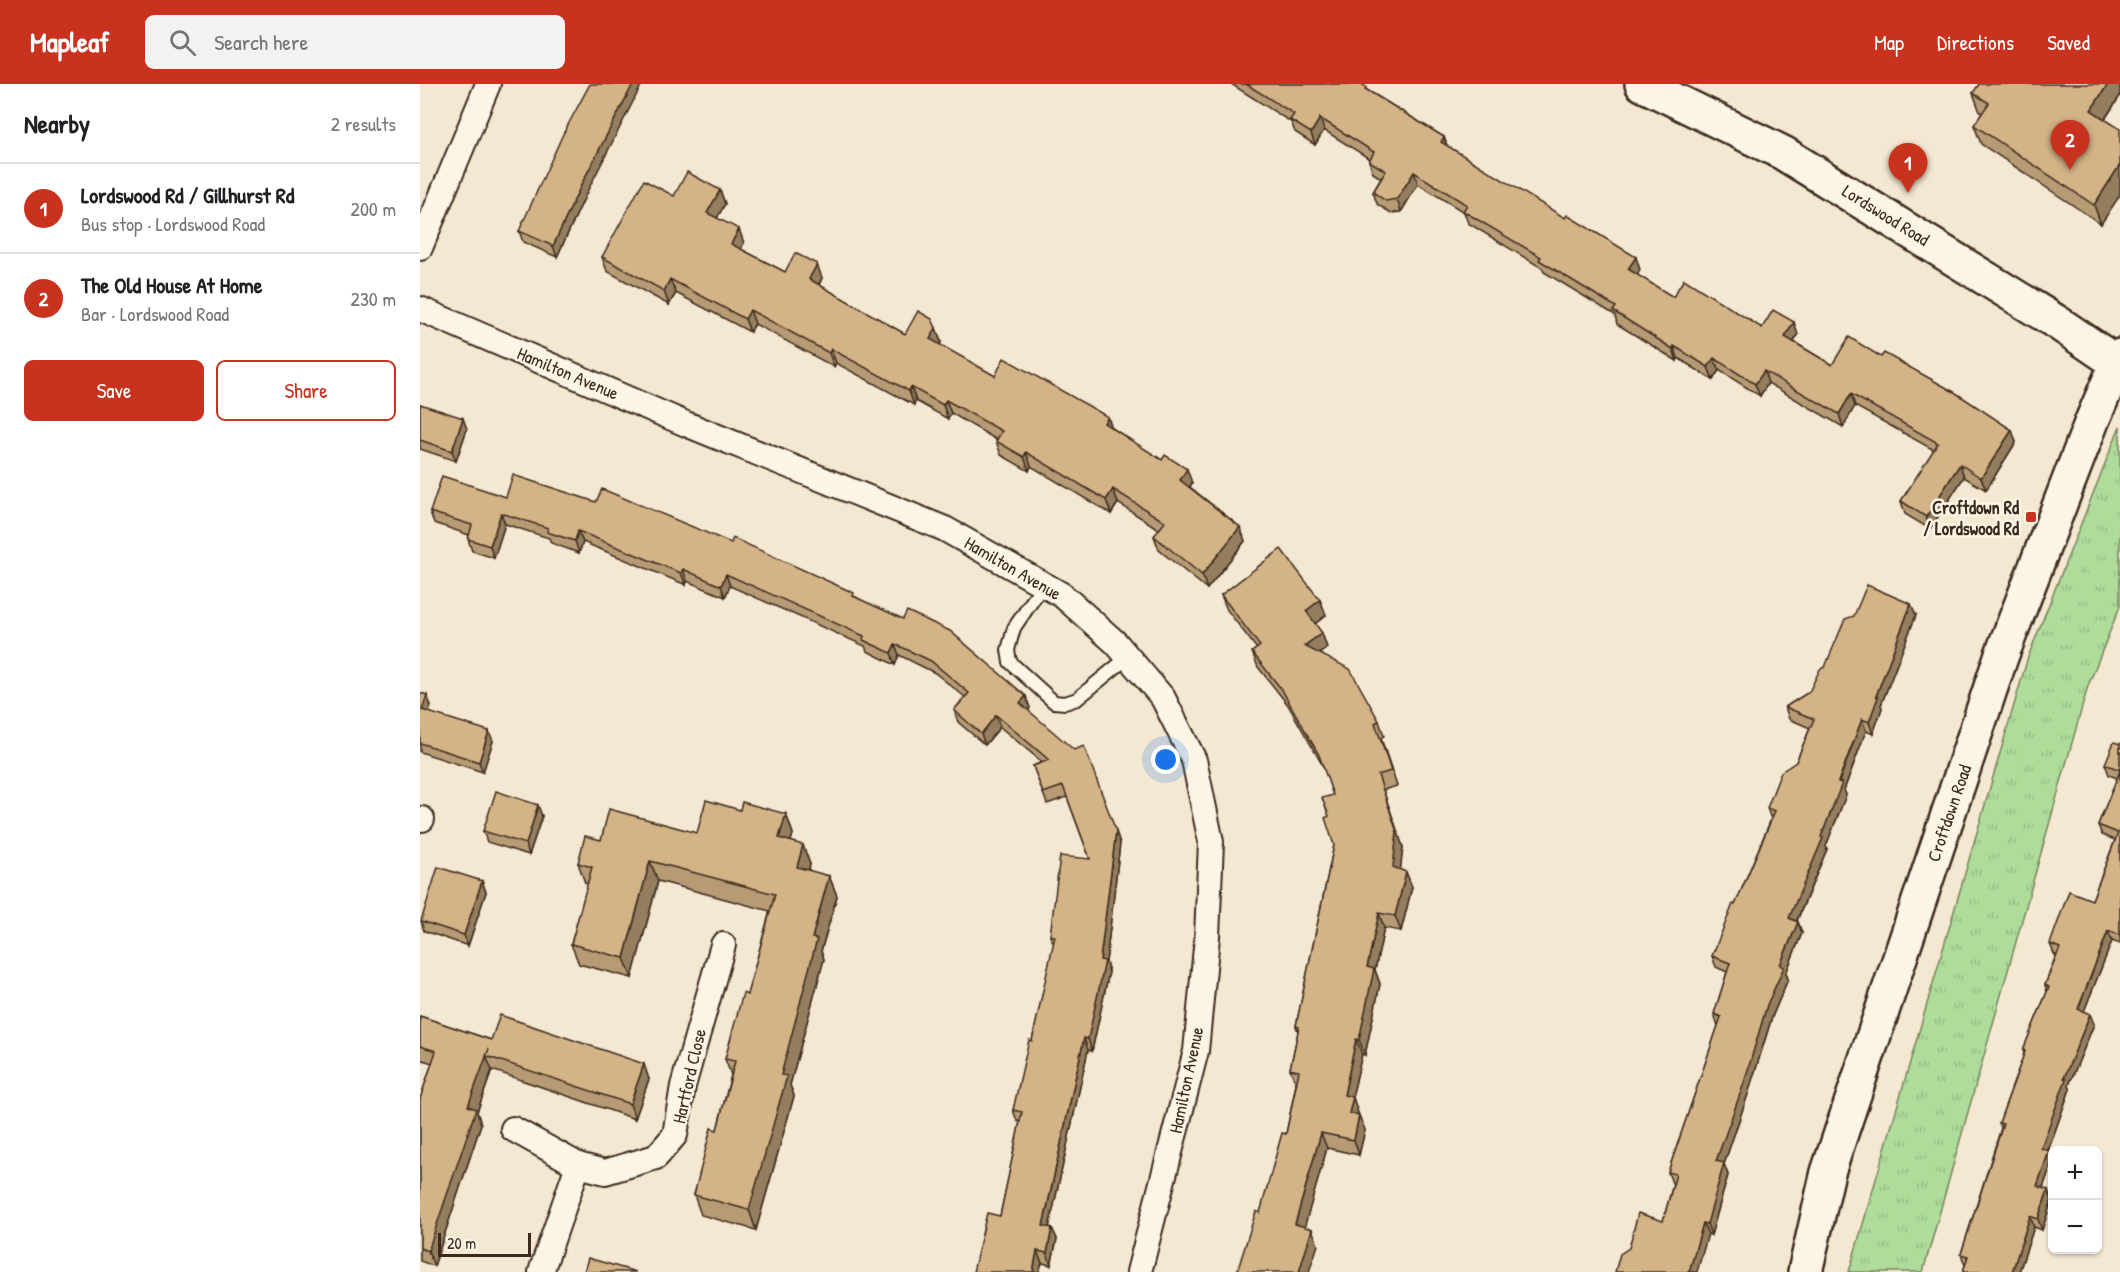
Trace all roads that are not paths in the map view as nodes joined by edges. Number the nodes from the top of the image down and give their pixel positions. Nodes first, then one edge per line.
1 (488, 84) edge
2 (1642, 84) edge
3 (420, 248) edge
4 (420, 309) edge
5 (2119, 361) edge
6 (1043, 585) junction
7 (1128, 657) junction
8 (723, 945) dead end
9 (513, 1129) dead end
10 (578, 1165) junction
11 (541, 1272) edge
12 (1139, 1272) edge
13 (1805, 1272) edge

1 - 3 street
2 - 5 street, Lordswood Road
4 - 6 street, Hamilton Avenue
5 - 13 street, Croftdown Road
6 - 7 street, Hamilton Avenue
6 - 7 lane
7 - 12 street, Hamilton Avenue
8 - 10 street, Hartford Close
9 - 10 street, Hartford Close
10 - 11 street

